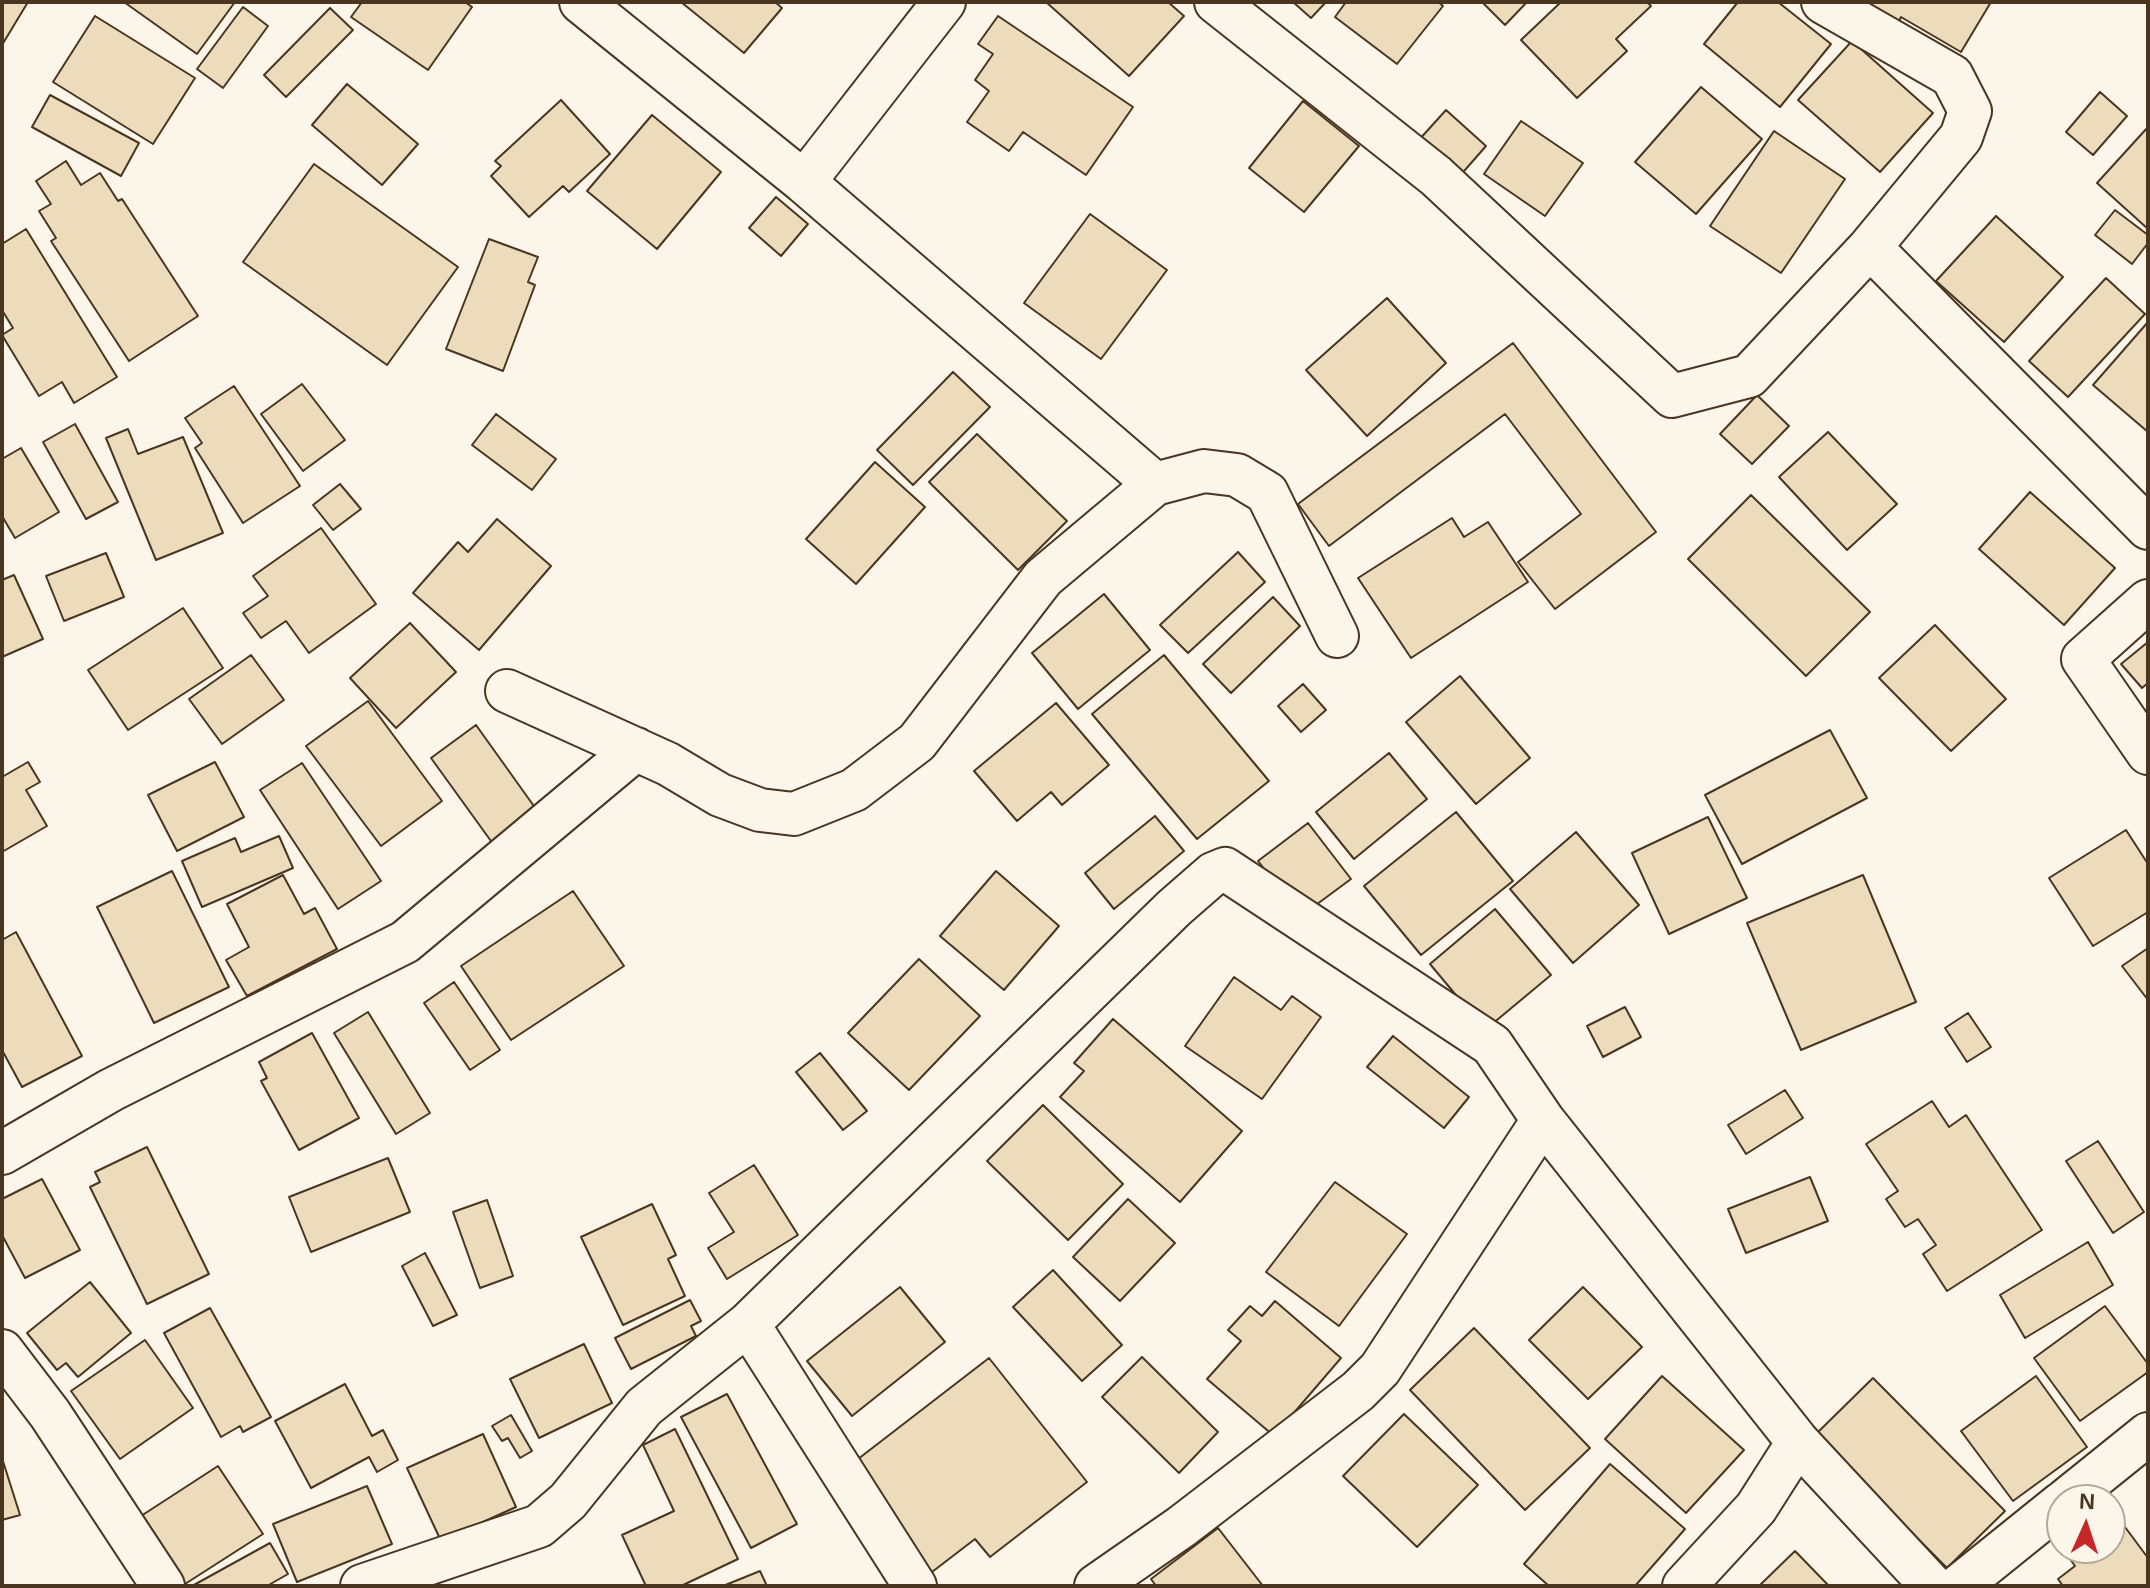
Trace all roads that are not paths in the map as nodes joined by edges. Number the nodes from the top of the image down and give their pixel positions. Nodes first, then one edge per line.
1 (581, 2) edge
2 (944, 2) edge
3 (1216, 2) edge
4 (1823, 2) edge
5 (804, 182) junction
6 (1870, 247) junction
7 (1155, 484) junction
8 (2148, 528) edge
9 (2148, 601) edge
10 (1337, 636) dead end
11 (507, 691) dead end
12 (636, 749) junction
13 (2148, 753) edge
14 (1543, 1120) junction
15 (2, 1153) edge
16 (748, 1324) junction
17 (2, 1351) edge
18 (2148, 1434) edge
19 (1798, 1442) junction
20 (2086, 1484) edge
21 (2046, 1516) edge
22 (163, 1586) edge
23 (362, 1586) edge
24 (915, 1586) edge
25 (1096, 1586) edge
26 (1684, 1586) edge
27 (1932, 1586) edge
28 (1959, 1586) edge

1 - 5 street
2 - 5 street
3 - 6 street
4 - 6 street
5 - 7 street
6 - 8 street
7 - 10 street
7 - 12 street
9 - 13 street
11 - 12 street
12 - 15 street
14 - 16 street
14 - 19 street
14 - 25 street
16 - 23 street
16 - 24 street
17 - 22 street
18 - 20 street
19 - 26 street
19 - 27 street
21 - 28 street

